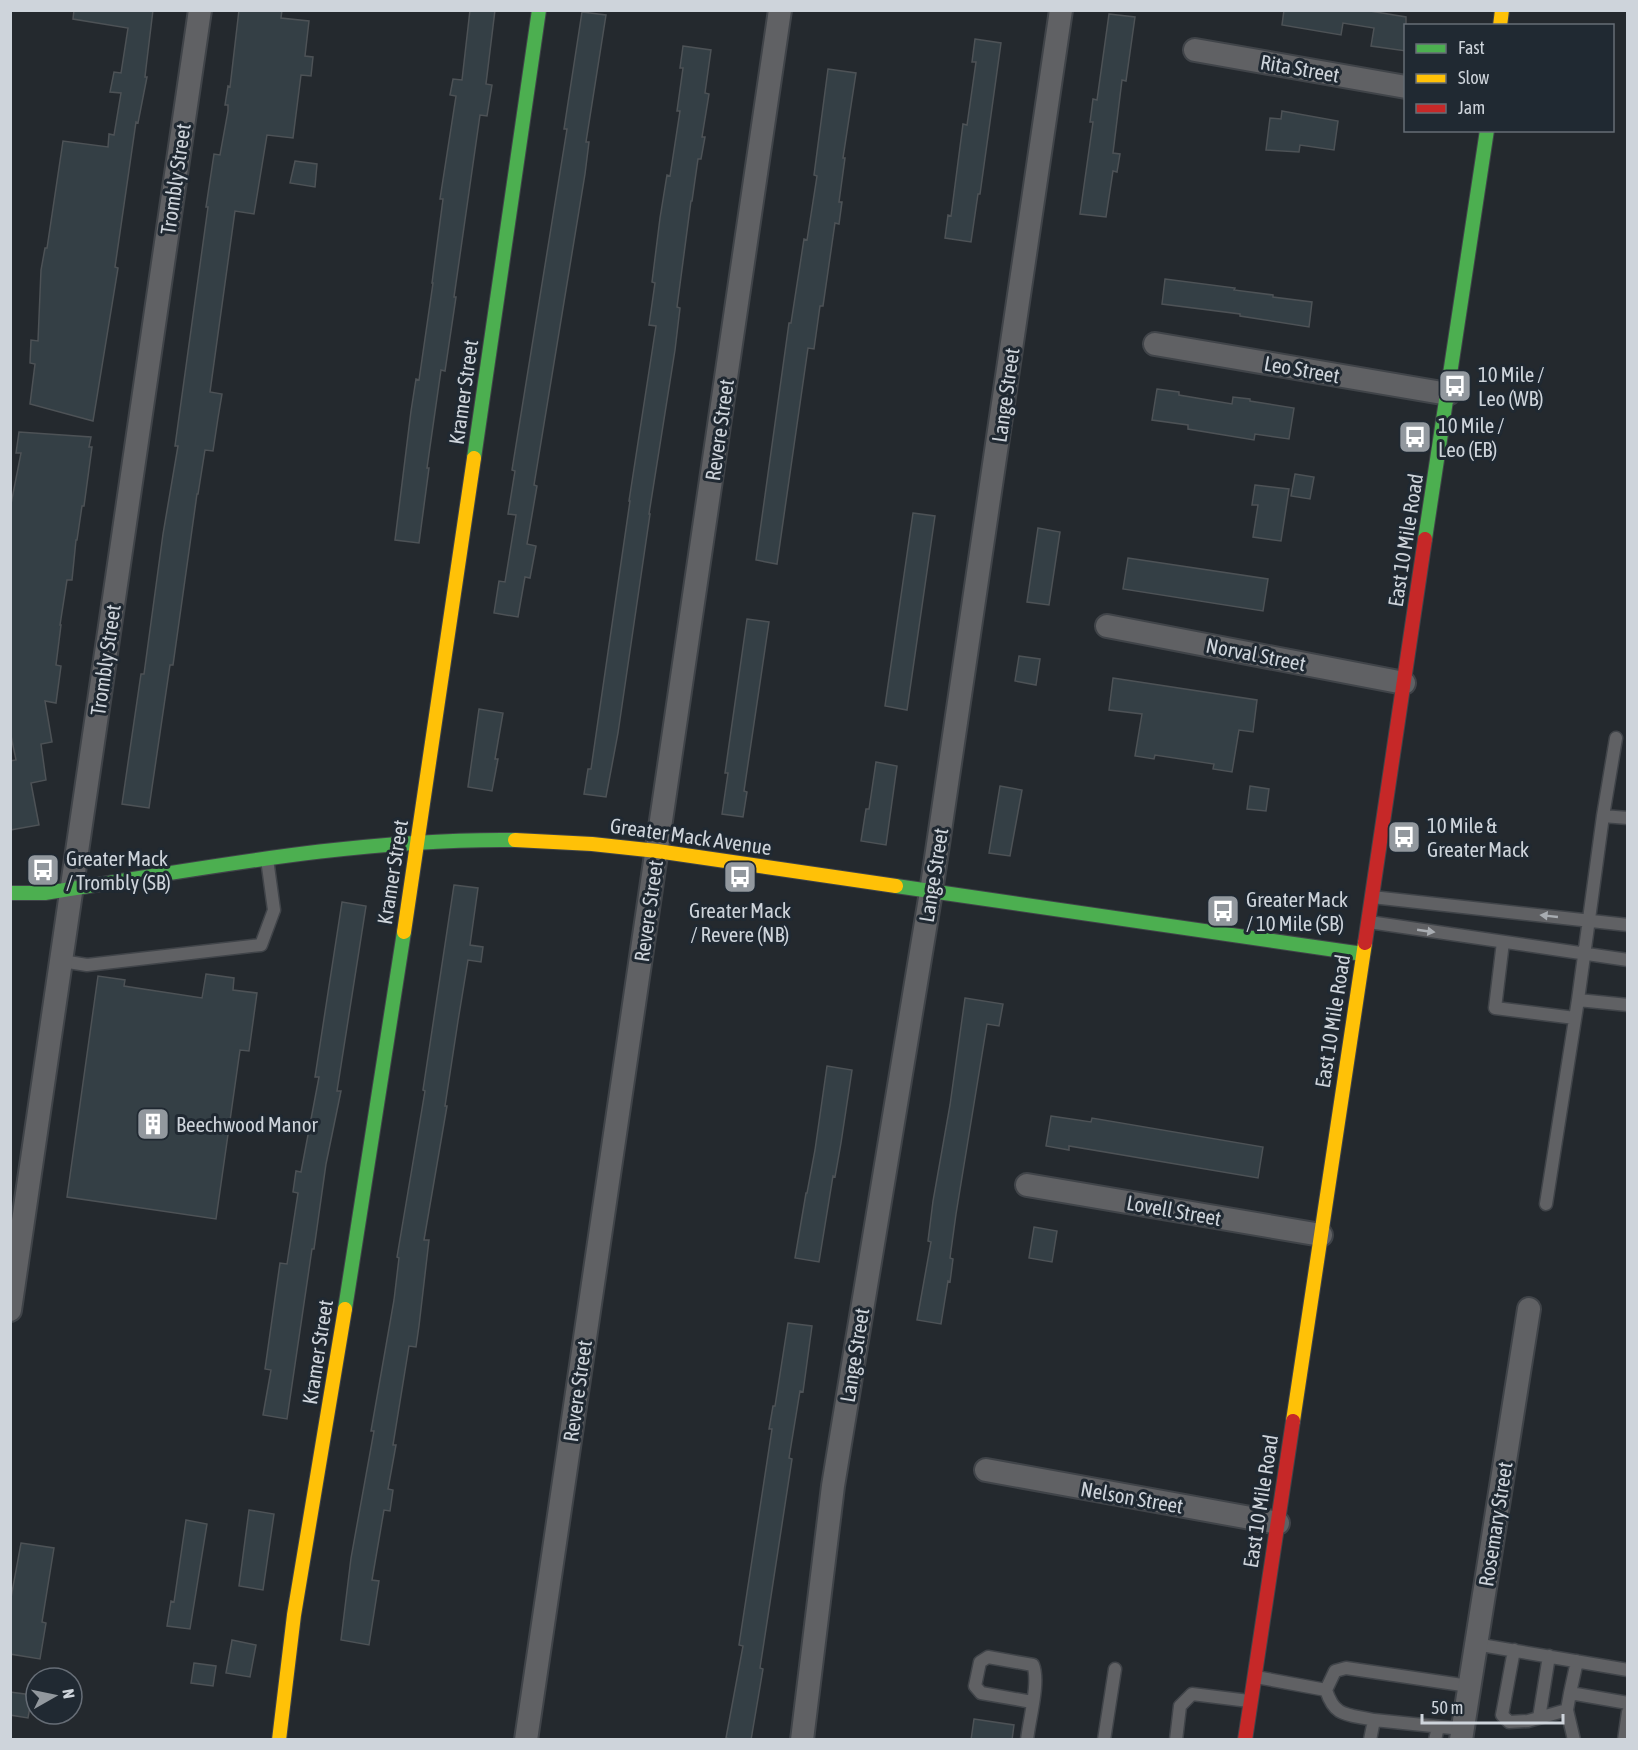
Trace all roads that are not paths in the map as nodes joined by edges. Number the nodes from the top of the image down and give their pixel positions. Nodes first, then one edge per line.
1 (200, 10) edge
2 (540, 10) edge
3 (780, 10) edge
4 (1061, 10) edge
5 (1196, 50) dead end
6 (1404, 87) edge
7 (1487, 132) edge
8 (1155, 344) dead end
9 (1448, 394) junction
10 (1107, 626) dead end
11 (1404, 683) junction
12 (1616, 738) dead end
13 (1603, 816) junction
14 (1628, 819) edge
15 (418, 841) junction
16 (657, 851) junction
17 (267, 858) junction
18 (71, 888) junction
19 (931, 892) junction
20 (10, 893) edge
21 (1372, 897) junction
22 (1589, 920) junction
23 (1368, 922) junction
24 (1628, 925) edge
25 (1503, 942) junction
26 (1364, 954) junction
27 (1584, 954) junction
28 (62, 960) junction
29 (1628, 960) edge
30 (1578, 1000) junction
31 (1628, 1005) edge
32 (1575, 1017) junction
33 (1027, 1185) dead end
34 (1546, 1204) dead end
35 (1321, 1235) junction
36 (1529, 1309) dead end
37 (10, 1310) edge
38 (986, 1470) dead end
39 (1278, 1523) junction
40 (1475, 1644) junction
41 (1514, 1650) junction
42 (1549, 1656) junction
43 (1577, 1661) junction
44 (1115, 1669) dead end
45 (1628, 1670) edge
46 (1254, 1676) junction
47 (1469, 1686) junction
48 (1326, 1690) junction
49 (1570, 1693) junction
50 (1251, 1701) junction
51 (1032, 1702) junction
52 (1628, 1702) edge
53 (1567, 1710) junction
54 (1628, 1712) edge
55 (1539, 1718) junction
56 (1374, 1720) junction
57 (1438, 1727) junction
58 (1462, 1734) edge
59 (279, 1740) edge
60 (526, 1740) edge
61 (802, 1740) edge
62 (1027, 1740) edge
63 (1104, 1740) edge
64 (1176, 1740) edge
65 (1245, 1740) edge
66 (1370, 1740) edge
67 (1435, 1740) edge
68 (1574, 1740) edge
69 (1624, 1740) edge

1 - 18 street, Trombly Street
2 - 15 street, Kramer Street
3 - 16 street, Revere Street
4 - 19 street, Lange Street
5 - 6 street, Rita Street
7 - 9 street, East 10 Mile Road
8 - 9 street, Leo Street
9 - 11 street, East 10 Mile Road
10 - 11 street, Norval Street
11 - 21 street, East 10 Mile Road
12 - 13 lane
13 - 14 lane
13 - 22 lane
15 - 16 street, Greater Mack Avenue
15 - 17 street, Greater Mack Avenue
15 - 59 street, Kramer Street
16 - 19 street, Greater Mack Avenue
16 - 60 street, Revere Street
17 - 18 street, Greater Mack Avenue
17 - 28 lane
18 - 20 street, Greater Mack Avenue
18 - 28 street, Trombly Street
19 - 26 street, Greater Mack Avenue
19 - 61 street, Lange Street
22 -> 21 lane
21 - 23 street, East 10 Mile Road
22 - 24 lane
22 - 27 lane
23 -> 25 lane
23 - 26 street, East 10 Mile Road
25 - 27 lane
25 - 32 lane
26 - 35 street, East 10 Mile Road
27 - 29 lane
27 - 30 lane
28 - 37 street, Trombly Street
30 - 31 lane
30 - 32 lane
32 - 34 lane
33 - 35 street, Lovell Street
35 - 39 street, East 10 Mile Road
36 - 40 street, Rosemary Street
38 - 39 street, Nelson Street
39 - 46 street, East 10 Mile Road
40 - 41 lane
40 - 47 street, Rosemary Street
41 - 42 lane
41 - 55 lane
42 - 43 lane
42 - 55 lane
43 - 45 lane
43 - 49 lane
44 - 63 lane
46 - 48 lane
46 - 50 street, East 10 Mile Road
47 - 48 lane
47 - 58 street, Rosemary Street
48 - 56 lane
49 - 52 lane
49 - 53 lane
50 - 64 lane
50 - 65 street, East 10 Mile Road
51 - 51 lane
51 - 62 lane
53 - 55 lane
53 - 68 lane
54 - 69 lane
56 - 57 lane
56 - 66 lane
57 - 58 lane
57 - 67 lane

